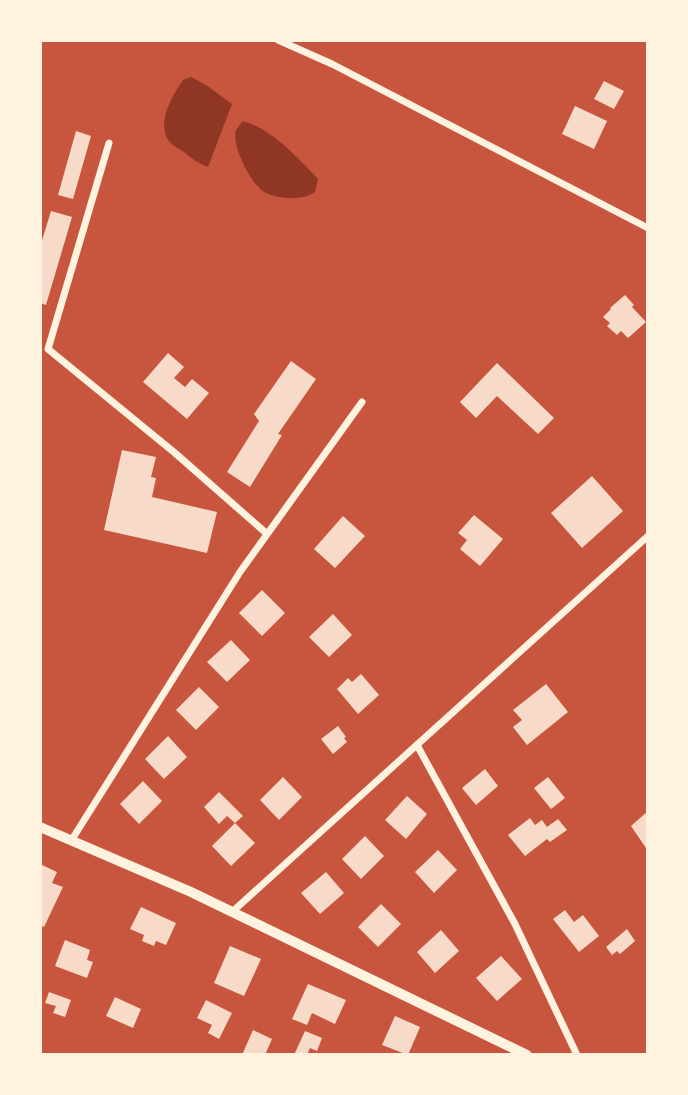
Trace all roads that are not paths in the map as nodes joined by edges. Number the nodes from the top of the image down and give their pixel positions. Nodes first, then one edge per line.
1 (278, 40) edge
2 (109, 142) dead end
3 (648, 228) edge
4 (362, 402) dead end
5 (266, 534) junction
6 (648, 536) edge
7 (416, 745) junction
8 (40, 827) edge
9 (71, 841) junction
10 (232, 912) junction
11 (527, 1055) edge
12 (577, 1055) edge

1 - 3 street
2 - 5 street
4 - 5 street
5 - 9 street
6 - 7 street
7 - 10 street
7 - 12 street
8 - 9 street
9 - 10 street
10 - 11 street

